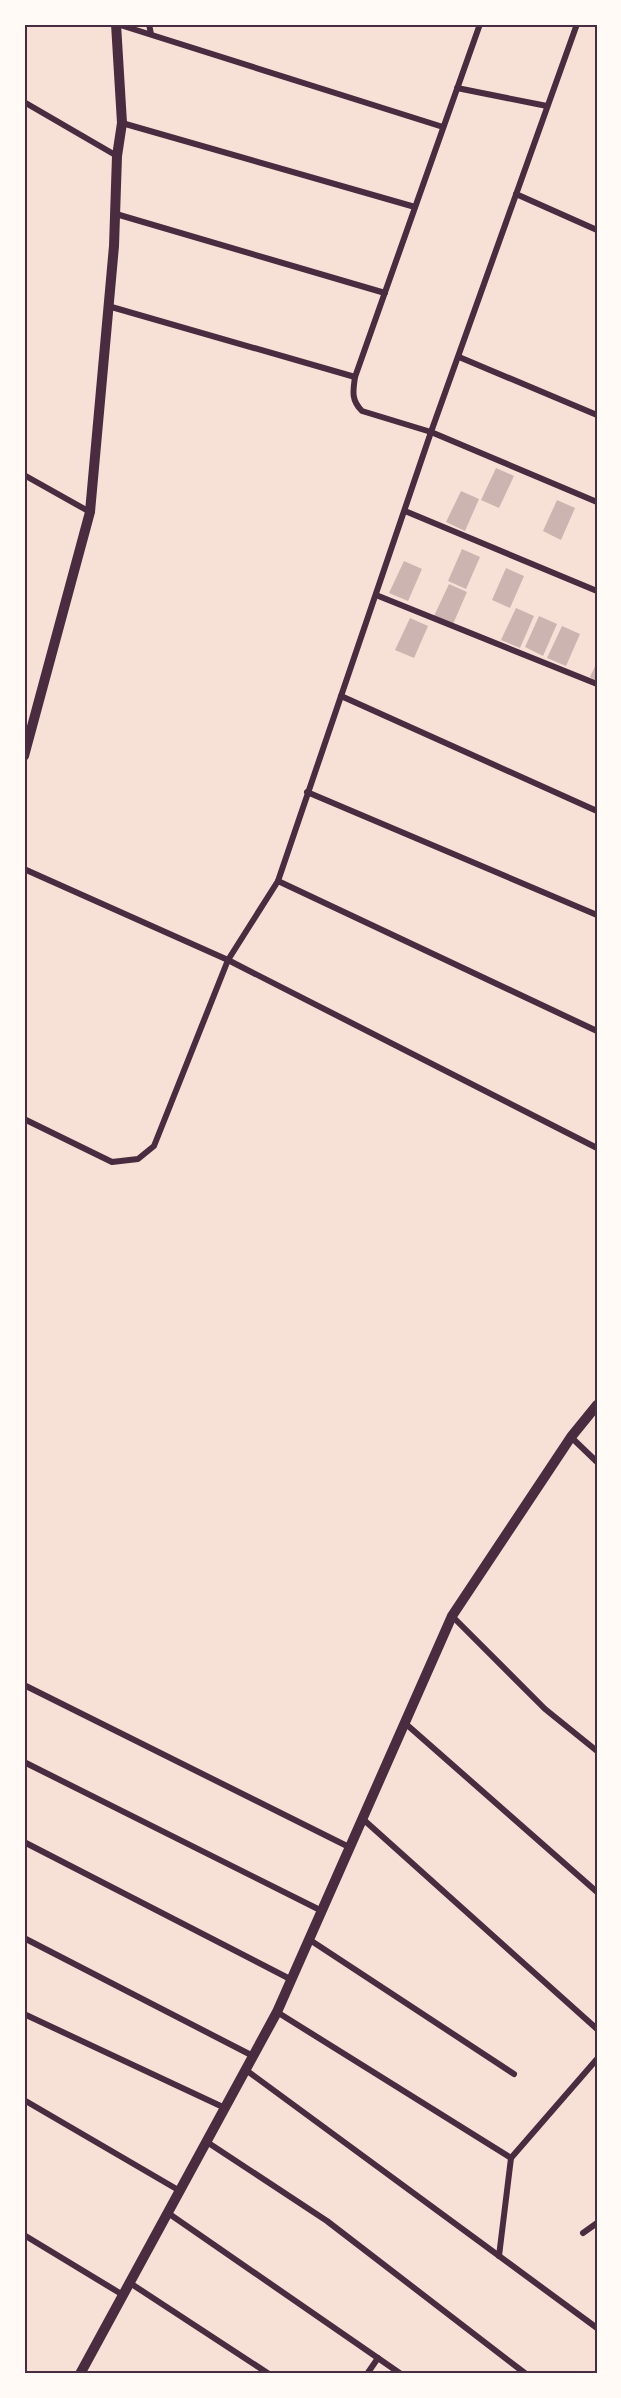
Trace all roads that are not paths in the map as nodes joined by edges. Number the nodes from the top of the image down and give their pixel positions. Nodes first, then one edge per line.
1 (117, 24) edge
2 (149, 24) edge
3 (480, 24) edge
4 (577, 24) edge
5 (151, 34) junction
6 (457, 88) junction
7 (24, 102) edge
8 (547, 106) junction
9 (122, 123) junction
10 (443, 127) junction
11 (117, 156) junction
12 (516, 194) junction
13 (415, 207) junction
14 (116, 214) junction
15 (597, 230) edge
16 (385, 293) junction
17 (108, 306) junction
18 (459, 357) junction
19 (355, 376) junction
20 (597, 415) edge
21 (431, 432) junction
22 (24, 475) edge
23 (597, 502) edge
24 (405, 511) junction
25 (90, 512) junction
26 (597, 591) edge
27 (376, 595) junction
28 (597, 684) edge
29 (341, 696) junction
30 (24, 756) edge
31 (307, 792) junction
32 (597, 811) edge
33 (24, 869) edge
34 (278, 881) junction
35 (597, 915) edge
36 (228, 960) junction
37 (597, 1031) edge
38 (24, 1119) edge
39 (597, 1148) edge
40 (597, 1405) edge
41 (571, 1437) junction
42 (597, 1462) edge
43 (452, 1616) junction
44 (24, 1685) edge
45 (406, 1724) junction
46 (597, 1751) edge
47 (24, 1762) edge
48 (364, 1820) junction
49 (24, 1842) edge
50 (351, 1849) junction
51 (597, 1892) edge
52 (323, 1911) junction
53 (24, 1938) edge
54 (310, 1940) junction
55 (292, 1980) junction
56 (277, 2012) junction
57 (24, 2014) edge
58 (597, 2029) edge
59 (254, 2056) junction
60 (597, 2059) edge
61 (246, 2070) junction
62 (514, 2074) dead end
63 (24, 2100) edge
64 (225, 2108) junction
65 (207, 2142) junction
66 (511, 2158) junction
67 (180, 2191) junction
68 (168, 2213) junction
69 (597, 2223) edge
70 (583, 2233) dead end
71 (24, 2235) edge
72 (499, 2256) junction
73 (130, 2283) junction
74 (123, 2295) junction
75 (597, 2328) edge
76 (378, 2358) junction
77 (80, 2374) edge
78 (269, 2374) edge
79 (367, 2374) edge
80 (401, 2374) edge
81 (526, 2374) edge

1 - 5 street
1 - 9 street
2 - 5 street
3 - 6 street
4 - 8 street
5 - 10 street
6 - 8 street
6 - 10 street
7 - 11 street
8 - 12 street
9 - 11 street
9 - 13 street
10 - 13 street
11 - 14 street
12 - 15 street
12 - 18 street
13 - 16 street
14 - 16 street
14 - 17 street
16 - 19 street
17 - 19 street
17 - 25 street
18 - 20 street
18 - 21 street
19 - 21 street
21 - 23 street
21 - 24 street
22 - 25 street
24 - 26 street
24 - 27 street
25 - 30 street
27 - 28 street
27 - 29 street
29 - 31 street
29 - 32 street
31 - 34 street
31 - 35 street
33 - 36 street
34 - 36 street
34 - 37 street
36 - 38 street
36 - 39 street
40 - 41 street
41 - 42 street
41 - 43 street
43 - 45 street
43 - 46 street
44 - 50 street
45 - 48 street
45 - 51 street
47 - 52 street
48 - 50 street
48 - 58 street
49 - 55 street
50 - 52 street
52 - 54 street
53 - 59 street
54 - 55 street
54 - 62 street
55 - 56 street
56 - 59 street
56 - 66 street
57 - 64 street
59 - 61 street
60 - 66 street
61 - 64 street
61 - 72 street
63 - 67 street
64 - 65 street
65 - 67 street
65 - 81 street
66 - 72 street
67 - 68 street
68 - 73 street
68 - 76 street
69 - 70 street
71 - 74 street
72 - 75 street
73 - 74 street
73 - 78 street
74 - 77 street
76 - 79 street
76 - 80 street

